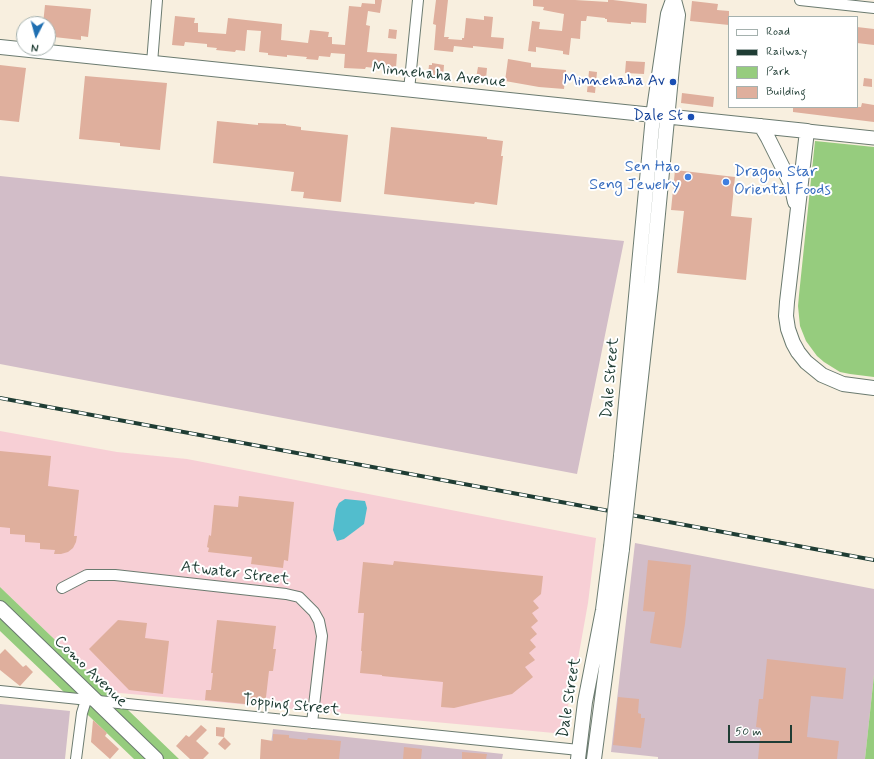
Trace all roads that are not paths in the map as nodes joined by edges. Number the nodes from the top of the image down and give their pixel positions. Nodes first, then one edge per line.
1 (157, 0) edge
2 (418, 0) edge
3 (674, 0) edge
4 (800, 0) edge
5 (874, 8) edge
6 (0, 47) edge
7 (152, 63) junction
8 (409, 90) junction
9 (652, 116) junction
10 (668, 118) junction
11 (761, 126) junction
12 (807, 131) junction
13 (874, 138) edge
14 (797, 212) junction
15 (874, 388) edge
16 (627, 457) junction
17 (617, 548) junction
18 (62, 588) dead end
19 (0, 608) edge
20 (0, 691) edge
21 (91, 701) junction
22 (312, 723) junction
23 (579, 754) edge
24 (76, 759) edge
25 (156, 759) edge
26 (594, 759) edge

1 - 7 street
2 - 8 street
3 - 9 main road, Dale Street
3 - 10 main road, Dale Street
4 - 5 street
6 - 7 main road, Minnehaha Avenue
7 - 8 main road, Minnehaha Avenue
8 - 9 main road, Minnehaha Avenue
9 - 10 main road, Minnehaha Avenue
9 - 16 main road, Dale Street
10 - 11 main road, Minnehaha Avenue
10 - 16 main road, Dale Street
11 - 12 main road, Minnehaha Avenue
11 - 14 main road
12 - 13 street, Minnehaha Avenue
12 - 14 main road
14 - 15 main road
16 - 17 main road, Dale Street, bridge
17 - 23 main road, Dale Street
17 - 26 main road, Dale Street
18 - 22 street, Atwater Street
19 - 21 main road, Como Avenue
20 - 21 street, Topping Street
21 - 22 street, Topping Street
21 - 24 street
21 - 25 main road, Como Avenue
22 - 23 street, Topping Street

